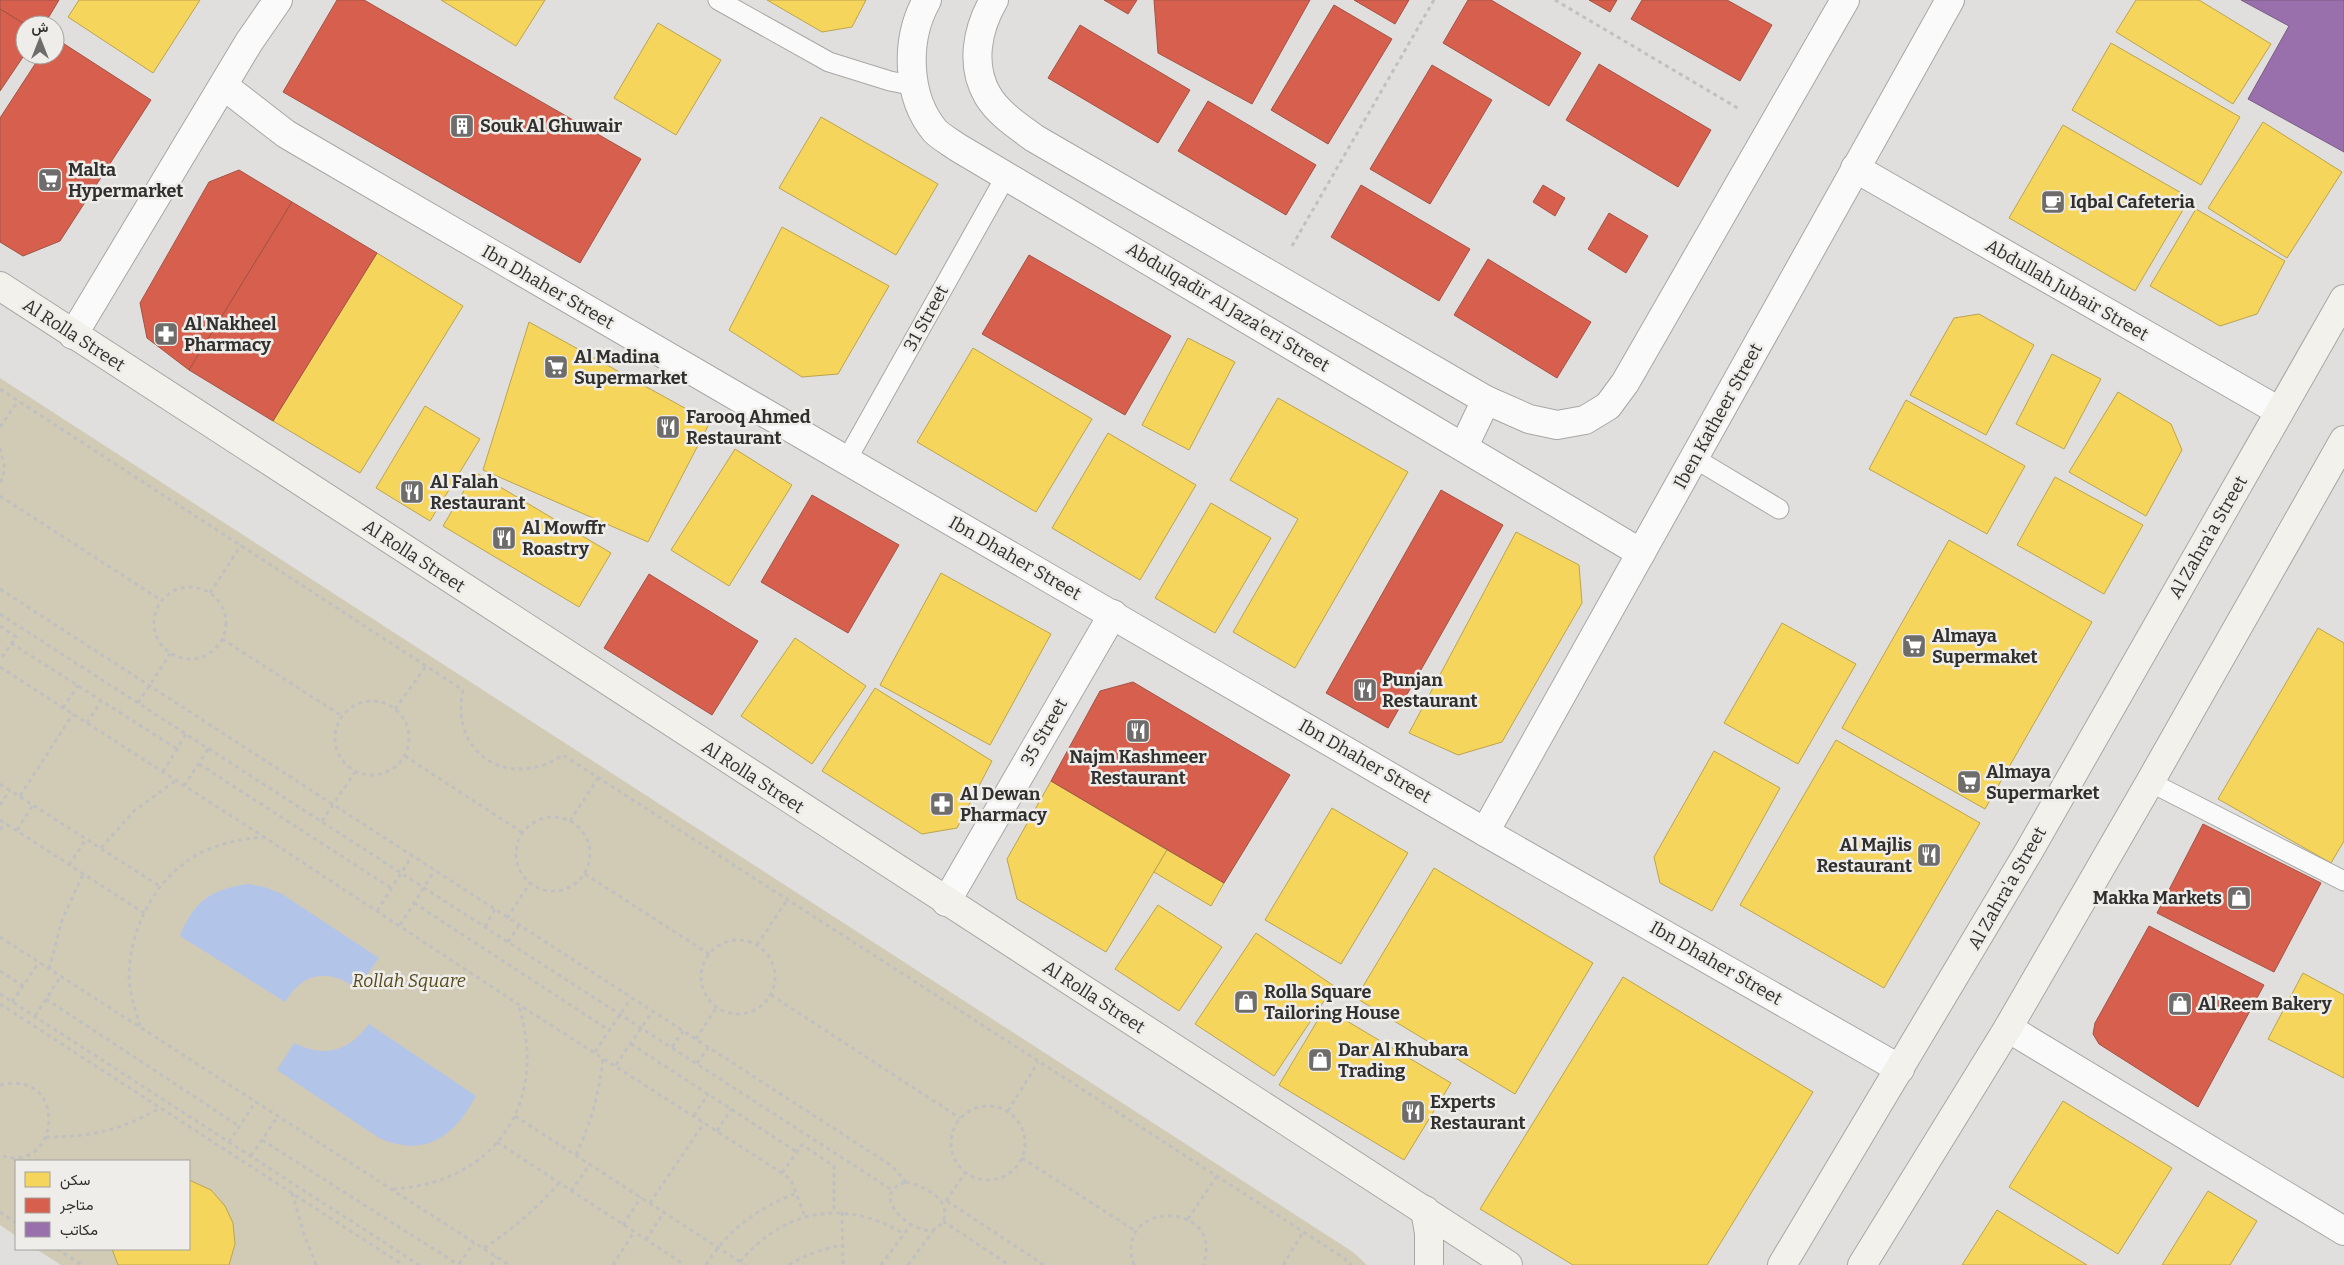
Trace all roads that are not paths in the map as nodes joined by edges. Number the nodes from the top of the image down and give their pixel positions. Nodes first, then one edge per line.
1 (278, 0) edge
2 (718, 0) edge
3 (927, 0) edge
4 (994, 0) edge
5 (1845, 0) edge
6 (1950, 0) edge
7 (224, 86) junction
8 (915, 86) junction
9 (1855, 168) junction
10 (1006, 176) junction
11 (0, 286) edge
12 (2344, 299) edge
13 (73, 335) junction
14 (1486, 400) junction
15 (2279, 411) junction
16 (2344, 440) edge
17 (1464, 446) junction
18 (1694, 458) junction
19 (846, 461) junction
20 (1779, 509) dead end
21 (1641, 553) junction
22 (1113, 614) junction
23 (2150, 782) junction
24 (1485, 832) junction
25 (2344, 881) edge
26 (946, 902) junction
27 (2008, 1028) junction
28 (1900, 1069) junction
29 (1425, 1210) junction
30 (2344, 1231) edge
31 (1429, 1265) edge
32 (1508, 1265) edge
33 (1782, 1265) edge
34 (1862, 1265) edge

1 - 7 street
2 - 8 lane
3 - 8 street, Abdulqadir Al Jaza'eri Street
4 - 14 street
5 - 14 street
6 - 9 street, Iben Katheer Street
7 - 13 street
7 - 19 street, Ibn Dhaher Street
8 - 10 street, Abdulqadir Al Jaza'eri Street
9 - 15 street, Abdullah Jubair Street
9 - 18 street, Iben Katheer Street
10 - 17 street, Abdulqadir Al Jaza'eri Street
10 - 19 lane, 31 Street
11 - 13 main road, Al Rolla Street
12 - 15 main road, Al Zahra'a Street
13 - 26 main road, Al Rolla Street
14 - 17 street
15 - 28 main road, Al Zahra'a Street
16 - 23 main road
17 - 21 street, Abdulqadir Al Jaza'eri Street
18 - 20 lane
18 - 21 street, Iben Katheer Street
19 - 22 street, Ibn Dhaher Street
21 - 24 street, Iben Katheer Street
22 - 24 street, Ibn Dhaher Street
22 - 26 street, 35 Street
23 - 25 lane
23 - 27 main road
24 - 28 street, Ibn Dhaher Street
26 - 29 main road, Al Rolla Street
27 - 30 street
27 - 34 main road
28 - 33 main road, Al Zahra'a Street
29 - 31 main road
29 - 32 main road, Al Rolla Street

